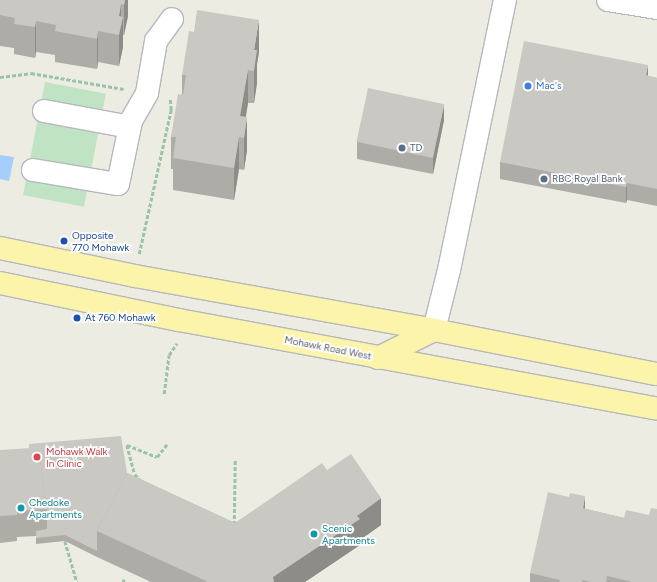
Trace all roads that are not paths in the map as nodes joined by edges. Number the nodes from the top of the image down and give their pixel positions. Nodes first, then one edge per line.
1 (505, 0) edge
2 (608, 0) edge
3 (657, 8) edge
4 (172, 19) dead end
5 (44, 111) dead end
6 (130, 127) junction
7 (33, 170) dead end
8 (5, 254) edge
9 (0, 283) edge
10 (434, 330) junction
11 (378, 358) junction
12 (657, 374) edge
13 (657, 409) edge

1 - 10 street
2 - 3 street
4 - 6 street
5 - 6 street
6 - 7 street
8 - 10 main road
9 - 11 main road, Mohawk Road West
10 - 11 main road
10 - 12 main road
11 - 13 main road, Mohawk Road West

